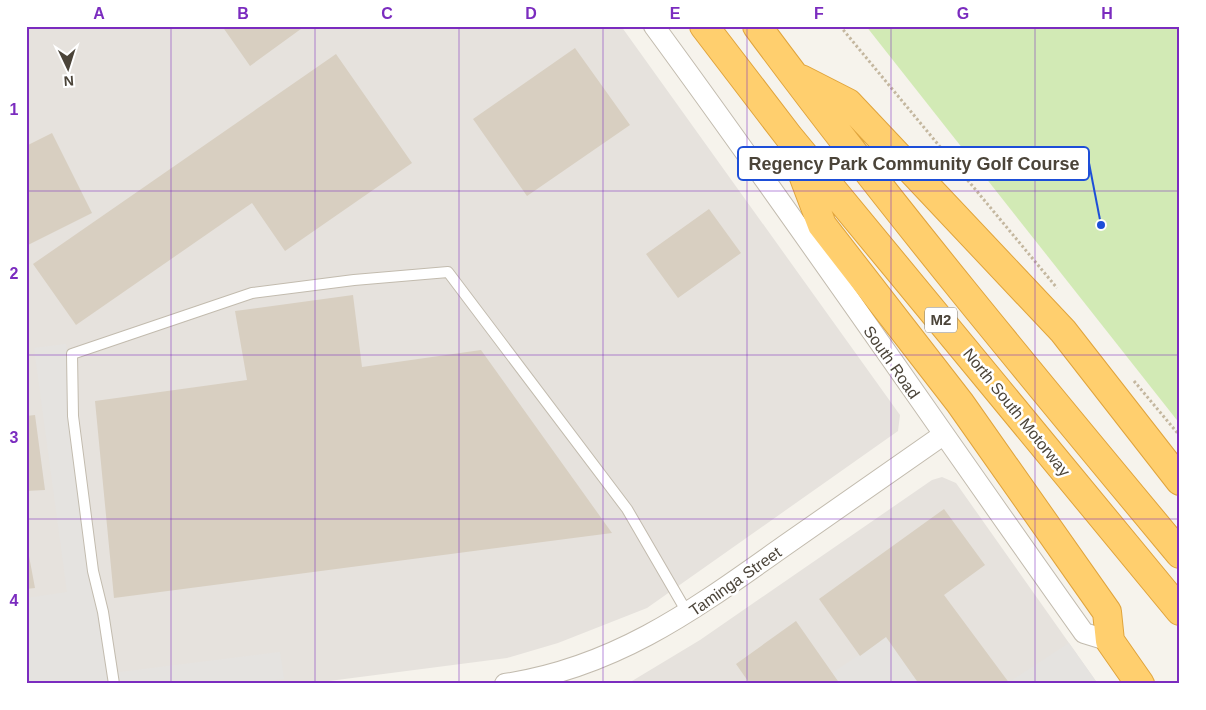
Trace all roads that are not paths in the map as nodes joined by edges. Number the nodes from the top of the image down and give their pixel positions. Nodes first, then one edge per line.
1 (654, 26) edge
2 (704, 26) edge
3 (757, 26) edge
4 (793, 75) junction
5 (788, 137) junction
6 (943, 435) junction
7 (1180, 481) edge
8 (1180, 554) edge
9 (1180, 611) edge
10 (688, 614) junction
11 (1110, 641) junction
12 (114, 684) edge
13 (505, 684) edge
14 (1140, 684) edge

1 - 6 street, South Road
2 - 5 highway, North South Motorway / M2
3 - 4 highway, M2
4 - 7 highway
4 - 8 highway, M2
5 - 9 highway, North South Motorway / M2
5 - 11 highway
6 - 10 street, Taminga Street
6 - 11 street, South Road
10 - 12 lane
10 - 13 street, Taminga Street
11 - 14 highway

